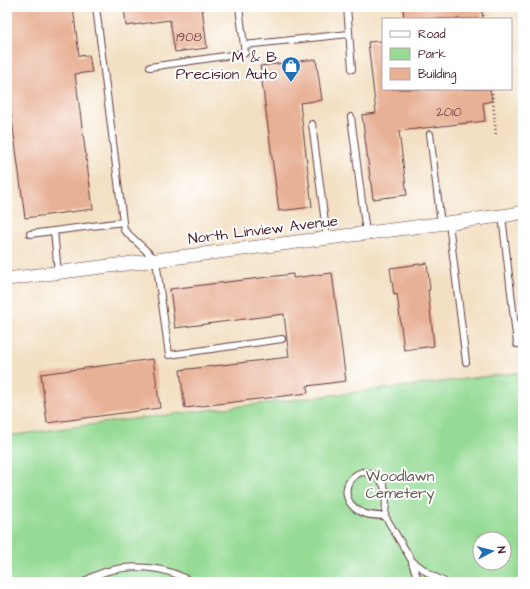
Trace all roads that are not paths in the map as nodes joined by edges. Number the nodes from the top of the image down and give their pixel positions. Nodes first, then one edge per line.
1 (96, 7) edge
2 (239, 7) edge
3 (347, 7) edge
4 (349, 34) junction
5 (244, 45) junction
6 (150, 67) dead end
7 (352, 70) dead end
8 (351, 117) dead end
9 (312, 124) dead end
10 (430, 134) dead end
11 (523, 212) edge
12 (502, 216) junction
13 (123, 222) junction
14 (445, 224) junction
15 (54, 231) junction
16 (366, 233) junction
17 (30, 234) dead end
18 (327, 238) junction
19 (156, 260) junction
20 (58, 273) junction
21 (7, 280) edge
22 (282, 340) dead end
23 (523, 343) edge
24 (466, 362) dead end
25 (385, 516) junction
26 (412, 561) junction
27 (84, 582) edge
28 (191, 582) edge
29 (418, 582) edge
30 (445, 582) edge

1 - 13 lane
2 - 5 lane
3 - 4 lane
4 - 5 lane
4 - 7 lane
5 - 6 lane
8 - 16 lane
9 - 18 lane
10 - 14 lane
11 - 12 street, North Linview Avenue
12 - 14 street, North Linview Avenue
12 - 23 lane
13 - 15 lane
13 - 19 lane
14 - 16 street, North Linview Avenue
14 - 24 lane
15 - 17 lane
15 - 20 lane
16 - 18 street, North Linview Avenue
18 - 19 street, North Linview Avenue
19 - 20 street, North Linview Avenue
19 - 22 lane
20 - 21 street, North Linview Avenue
25 - 25 lane
25 - 26 lane
26 - 29 lane
26 - 30 lane
27 - 28 lane

